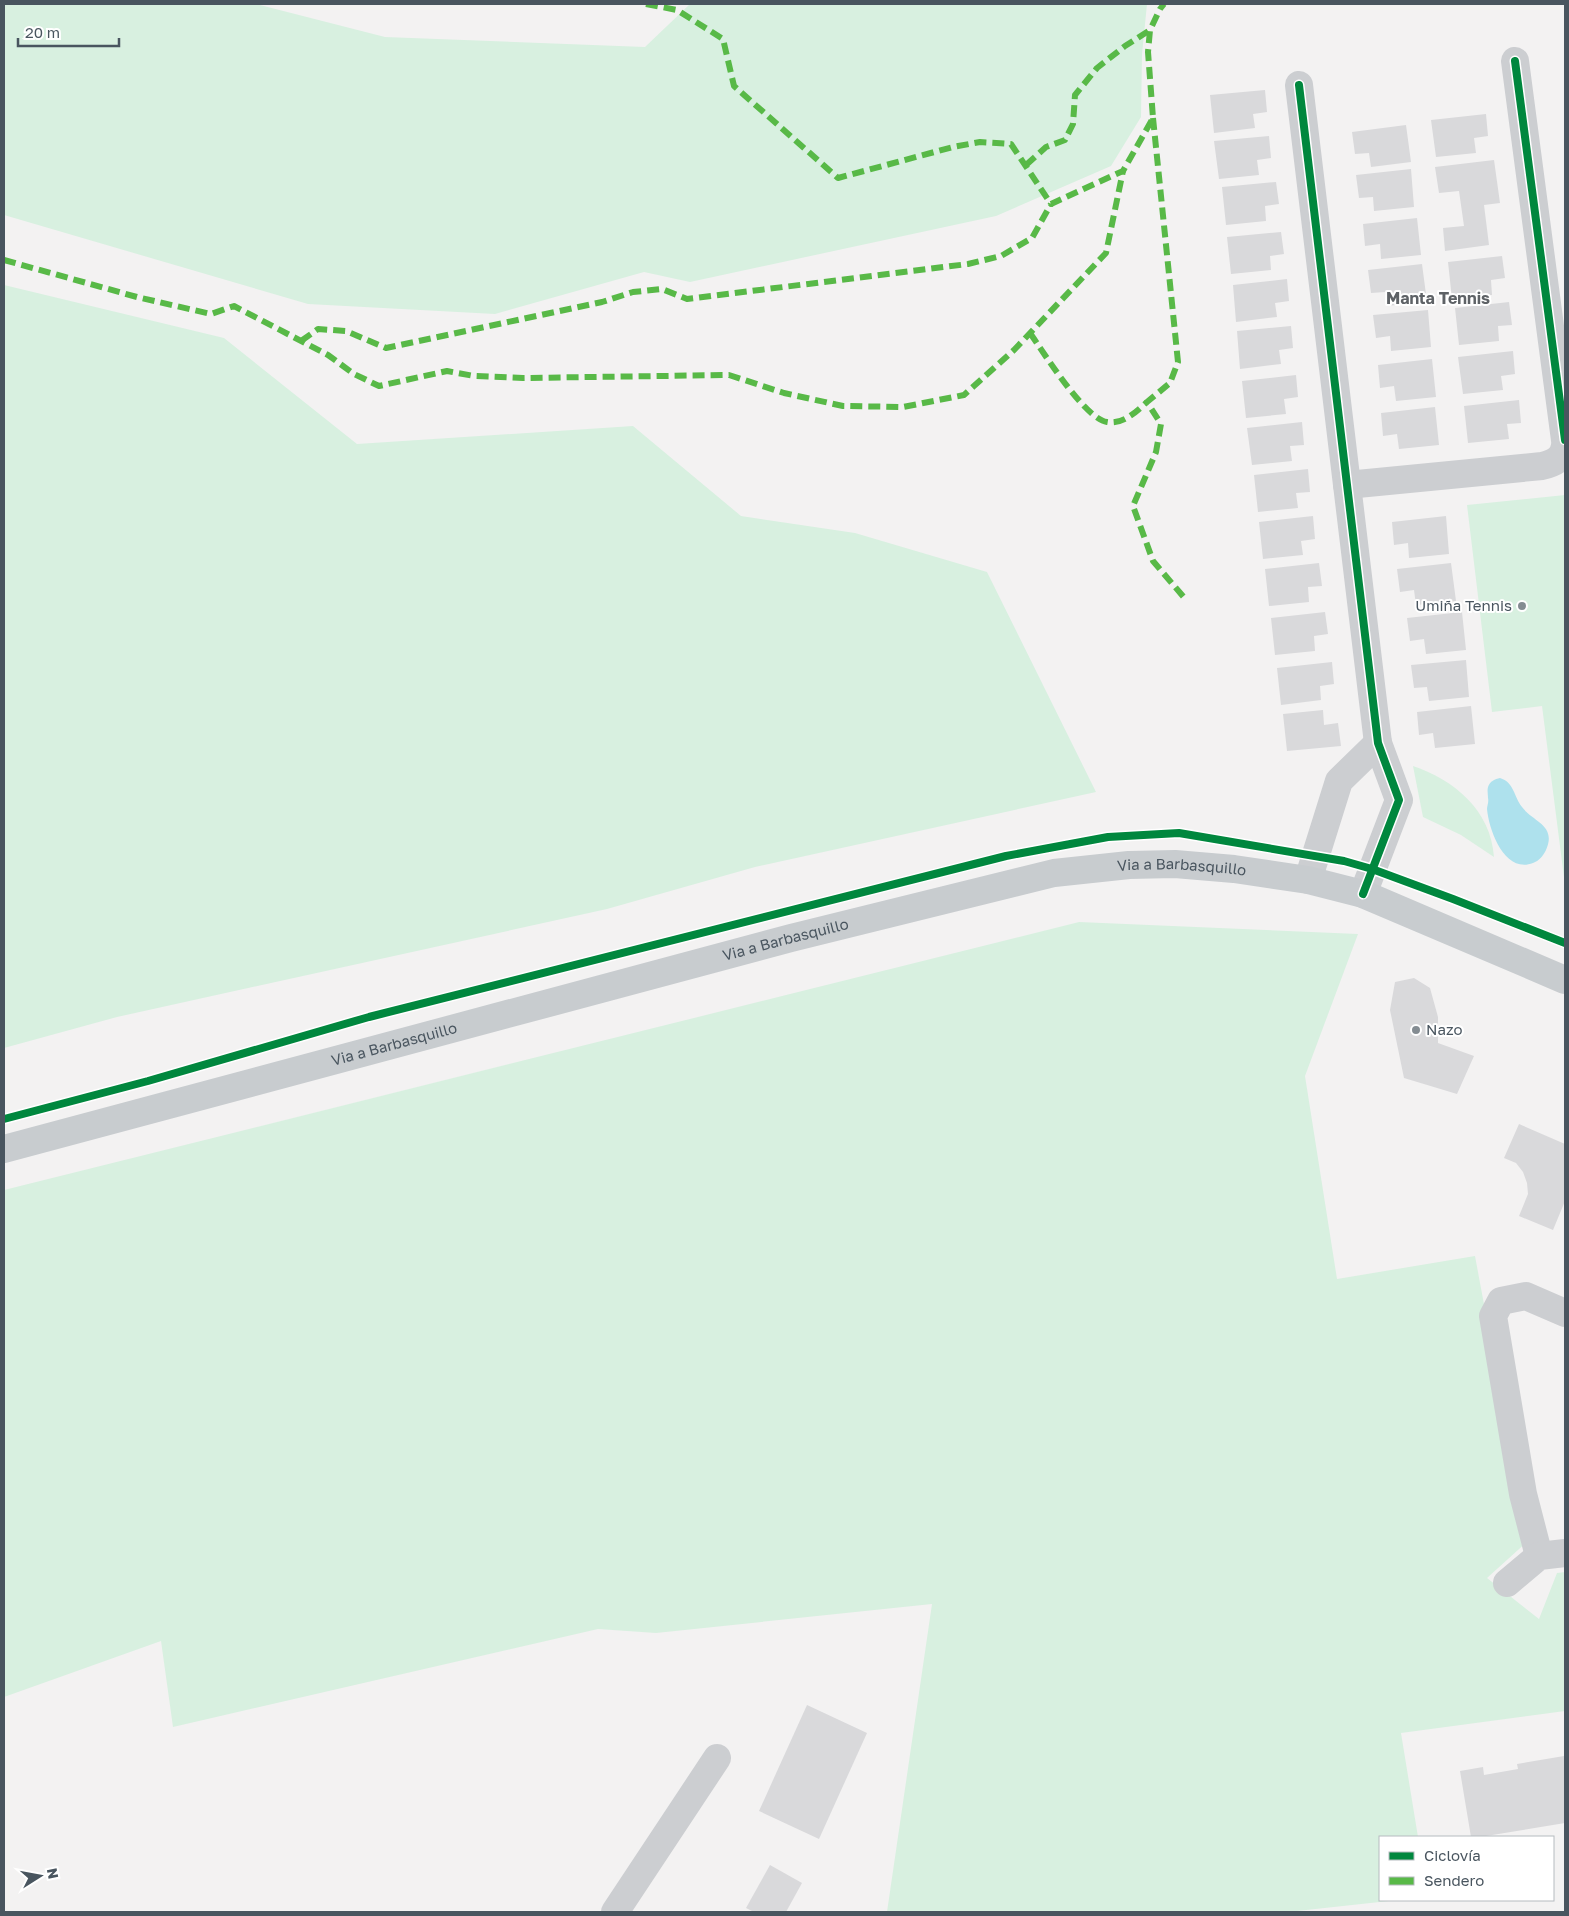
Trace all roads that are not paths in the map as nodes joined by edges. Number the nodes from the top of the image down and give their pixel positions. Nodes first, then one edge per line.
1 (1515, 61) dead end
2 (1299, 85) dead end
3 (1565, 440) edge
4 (1565, 446) edge
5 (1347, 485) junction
6 (1378, 743) junction
7 (1308, 880) junction
8 (1362, 894) junction
9 (1565, 980) edge
10 (4, 1149) edge
11 (1565, 1314) edge
12 (1552, 1554) edge
13 (1507, 1583) dead end
14 (718, 1758) dead end
15 (615, 1912) edge

1 - 3 street
2 - 5 street
4 - 5 street
5 - 6 street
6 - 7 street
6 - 8 street
7 - 8 main road, Via a Barbasquillo
7 - 10 main road, Via a Barbasquillo
8 - 9 main road, Via a Barbasquillo
11 - 12 street
12 - 13 street
14 - 15 street

